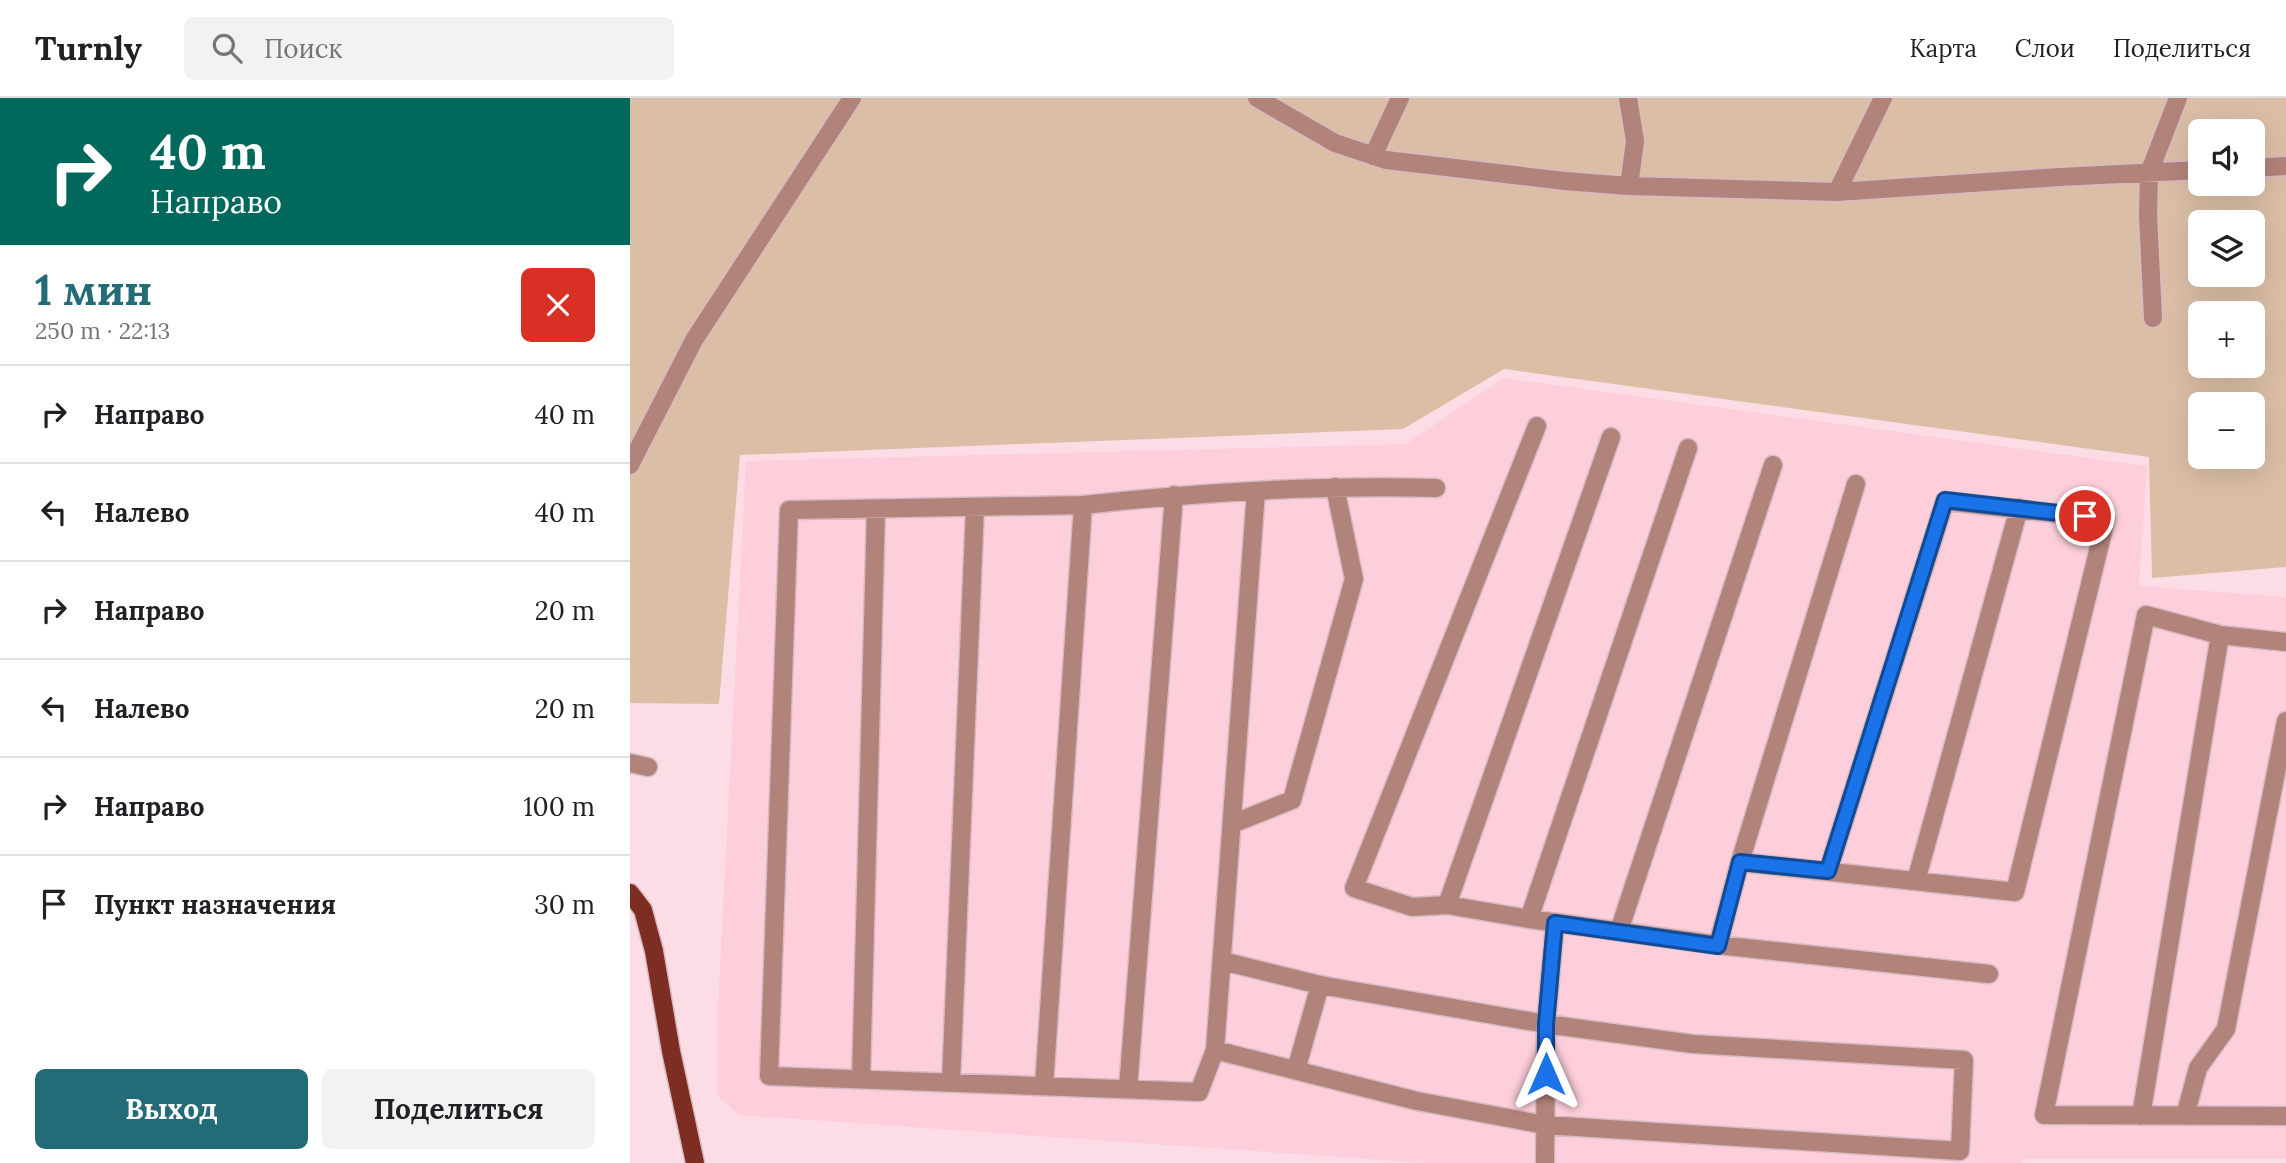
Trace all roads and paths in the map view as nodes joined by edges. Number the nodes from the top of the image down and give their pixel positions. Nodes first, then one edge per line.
1 (852, 98) edge
2 (1257, 98) edge
3 (1400, 98) edge
4 (1628, 98) edge
5 (1883, 98) edge
6 (2178, 98) edge
7 (1373, 156) junction
8 (2286, 166) edge
9 (2265, 167) edge
10 (2188, 171) edge
11 (2149, 173) junction
12 (1629, 186) junction
13 (1837, 192) junction
14 (2153, 318) dead end
15 (1537, 426) dead end
16 (1611, 437) dead end
17 (1688, 448) dead end
18 (630, 465) edge
19 (1773, 465) dead end
20 (1856, 484) dead end
21 (1335, 487) junction
22 (1436, 488) dead end
23 (1256, 491) junction
24 (1174, 495) junction
25 (1083, 505) junction
26 (975, 507) junction
27 (2019, 508) junction
28 (876, 509) junction
29 (2220, 635) junction
30 (2286, 642) edge
31 (2286, 721) edge
32 (630, 763) edge
33 (648, 767) dead end
34 (1232, 824) junction
35 (1740, 862) junction
36 (1828, 871) junction
37 (1916, 881) junction
38 (630, 893) edge
39 (1447, 905) junction
40 (1529, 919) junction
41 (1555, 923) junction
42 (1619, 931) junction
43 (1718, 946) junction
44 (1222, 961) junction
45 (1989, 974) dead end
46 (1321, 985) junction
47 (1546, 1024) junction
48 (1215, 1050) junction
49 (1296, 1070) junction
50 (861, 1079) junction
51 (951, 1082) junction
52 (1044, 1086) junction
53 (1128, 1089) junction
54 (2141, 1116) junction
55 (2185, 1116) junction
56 (2286, 1116) edge
57 (1545, 1125) junction
58 (695, 1163) edge
59 (1545, 1163) edge

1 - 18 lane
2 - 7 lane
3 - 7 lane
4 - 12 lane
5 - 13 lane
6 - 11 lane
7 - 12 lane
8 - 9 lane
10 - 11 lane
11 - 13 lane
11 - 14 lane
12 - 13 lane
15 - 39 lane
16 - 39 lane
17 - 40 lane
19 - 42 lane
20 - 35 lane
21 - 22 lane
21 - 23 lane
21 - 34 lane
23 - 24 lane
23 - 34 lane
24 - 25 lane
24 - 53 lane
25 - 26 lane
25 - 52 lane
26 - 28 lane
26 - 51 lane
27 - 36 lane
27 - 37 lane
27 - 37 lane
28 - 50 lane
28 - 50 lane
29 - 30 lane
29 - 54 lane
29 - 54 lane
31 - 55 lane
32 - 33 lane
34 - 44 lane
35 - 36 lane
35 - 43 lane
36 - 37 lane
38 - 58 main road
39 - 40 lane
40 - 41 lane
41 - 42 lane
41 - 47 lane
42 - 43 lane
43 - 45 lane
44 - 46 lane
44 - 48 lane
46 - 47 lane
46 - 49 lane
47 - 57 lane
47 - 57 lane
48 - 49 lane
48 - 53 lane
49 - 57 lane
50 - 51 lane
51 - 52 lane
52 - 53 lane
54 - 55 lane
55 - 56 lane
57 - 59 lane

